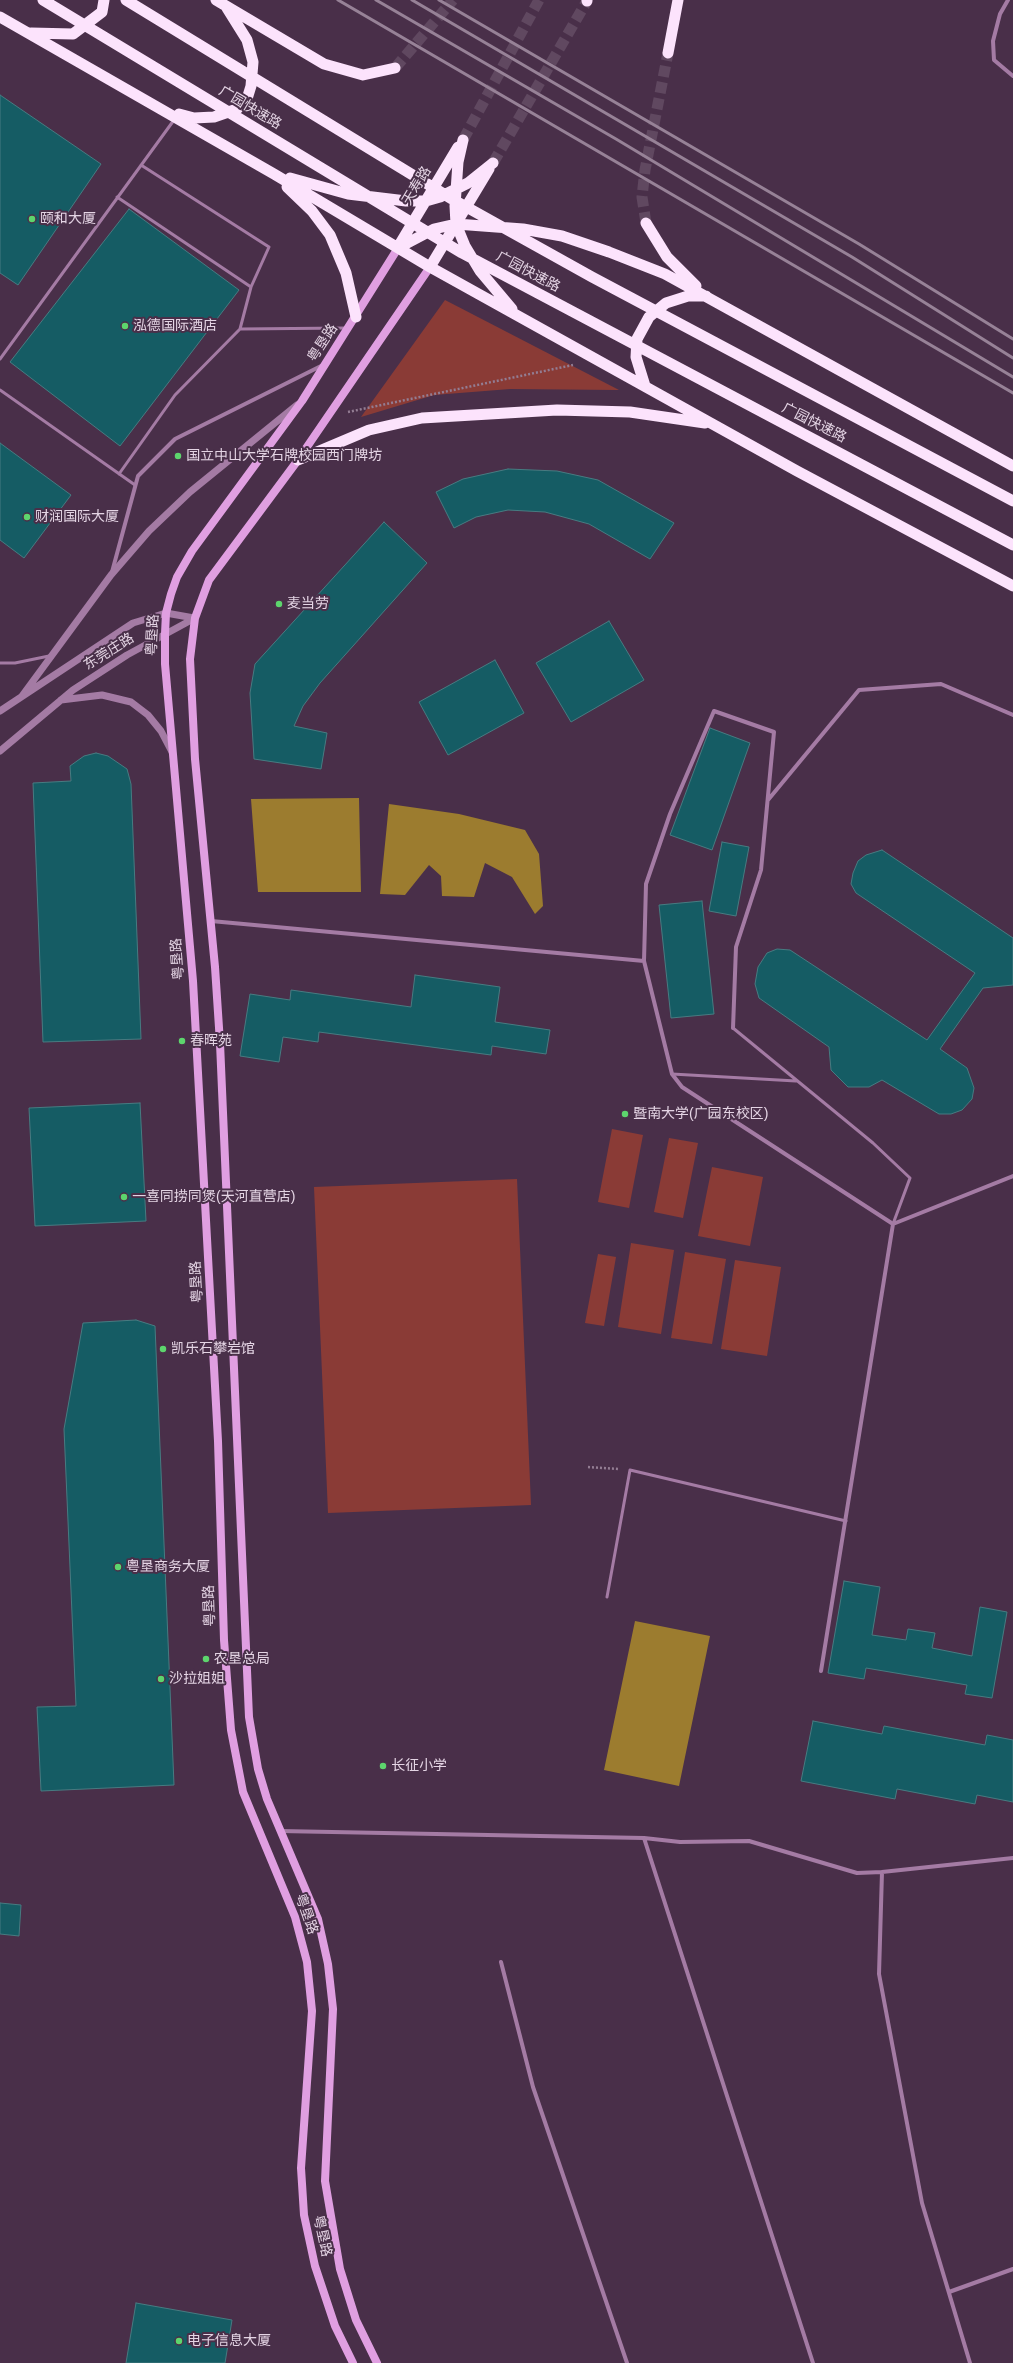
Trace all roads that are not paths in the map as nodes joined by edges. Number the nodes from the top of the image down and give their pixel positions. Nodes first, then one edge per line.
1 (43, 0) edge
2 (104, 0) edge
3 (126, 0) edge
4 (216, 0) edge
5 (678, 0) edge
6 (1008, 0) edge
7 (226, 6) junction
8 (0, 17) edge
9 (28, 33) junction
10 (668, 53) tunnel mouth
11 (395, 68) tunnel mouth
12 (1013, 76) edge
13 (163, 109) junction
14 (176, 117) junction
15 (141, 165) junction
16 (274, 174) junction
17 (456, 189) junction
18 (117, 197) junction
19 (426, 201) junction
20 (646, 223) tunnel mouth
21 (456, 224) junction
22 (398, 248) junction
23 (430, 267) junction
24 (251, 287) junction
25 (707, 296) junction
26 (518, 316) junction
27 (356, 317) junction
28 (348, 328) junction
29 (240, 329) junction
30 (0, 359) edge
31 (325, 364) junction
32 (645, 386) junction
33 (0, 390) edge
34 (302, 401) junction
35 (713, 424) junction
36 (298, 460) junction
37 (1013, 466) edge
38 (119, 474) junction
39 (135, 485) junction
40 (1013, 501) edge
41 (1013, 545) edge
42 (111, 575) junction
43 (1013, 586) edge
44 (166, 613) junction
45 (195, 618) junction
46 (165, 634) junction
47 (52, 656) junction
48 (0, 663) edge
49 (22, 696) junction
50 (58, 701) junction
51 (0, 711) edge
52 (1013, 715) edge
53 (0, 751) edge
54 (172, 752) junction
55 (767, 800) junction
56 (210, 920) junction
57 (644, 961) junction
58 (733, 1028) joint
59 (672, 1074) junction
60 (797, 1081) junction
61 (1013, 1176) edge
62 (893, 1224) junction
63 (846, 1521) junction
64 (608, 1597) dead end
65 (821, 1671) dead end
66 (280, 1831) junction
67 (644, 1838) junction
68 (1013, 1858) edge
69 (882, 1872) junction
70 (501, 1962) dead end
71 (1013, 2269) edge
72 (949, 2292) junction
73 (353, 2363) edge
74 (377, 2363) edge
75 (627, 2363) edge
76 (813, 2363) edge
77 (970, 2363) edge

1 - 41 highway, 广园快速路
2 - 9 highway
3 - 40 highway, 广园快速路
4 - 7 highway
5 - 10 highway
6 - 12 street
7 - 11 highway
7 - 13 highway
8 - 9 highway
9 - 13 highway
13 - 14 highway
14 - 15 lane
14 - 16 highway
15 - 18 lane
15 - 24 lane
16 - 19 highway
16 - 22 highway
16 - 27 highway
17 - 19 highway
17 - 19 highway, 天寿路
17 - 21 highway
17 - 21 highway
18 - 24 lane
18 - 30 lane
19 - 22 highway, 天寿路
20 - 25 highway
21 - 22 highway
21 - 23 highway
21 - 25 highway
21 - 26 highway
22 - 23 highway
22 - 27 main road, 粤垦路
23 - 26 highway
23 - 36 main road, 粤垦路
24 - 29 lane
25 - 32 highway
25 - 37 highway
26 - 32 highway
27 - 28 main road, 粤垦路
28 - 29 lane
28 - 31 main road, 粤垦路
29 - 38 lane
31 - 34 main road, 粤垦路
31 - 39 street
32 - 35 highway
33 - 38 lane
34 - 42 street
34 - 44 main road, 粤垦路
35 - 36 highway
35 - 43 highway
36 - 45 main road, 粤垦路
38 - 39 lane
39 - 42 street
42 - 47 street
44 - 45 street, 东莞庄路
44 - 46 main road, 粤垦路
44 - 49 street, 东莞庄路
45 - 46 street, 东莞庄路
45 - 56 main road, 粤垦路
46 - 50 street, 东莞庄路
46 - 54 main road, 粤垦路
47 - 48 lane
47 - 49 street
49 - 51 street, 东莞庄路
50 - 53 street, 东莞庄路
50 - 54 street
52 - 55 street
54 - 73 main road, 粤垦路
55 - 57 street
55 - 58 street
56 - 57 street
56 - 66 main road, 粤垦路
57 - 59 street
58 - 60 lane
59 - 60 lane
59 - 62 street
60 - 62 lane
61 - 62 street
62 - 63 street
63 - 64 lane
63 - 65 street
66 - 67 street
66 - 74 main road, 粤垦路
67 - 69 street
67 - 76 street
68 - 69 street
69 - 72 street
70 - 75 street
71 - 72 street
72 - 77 street

